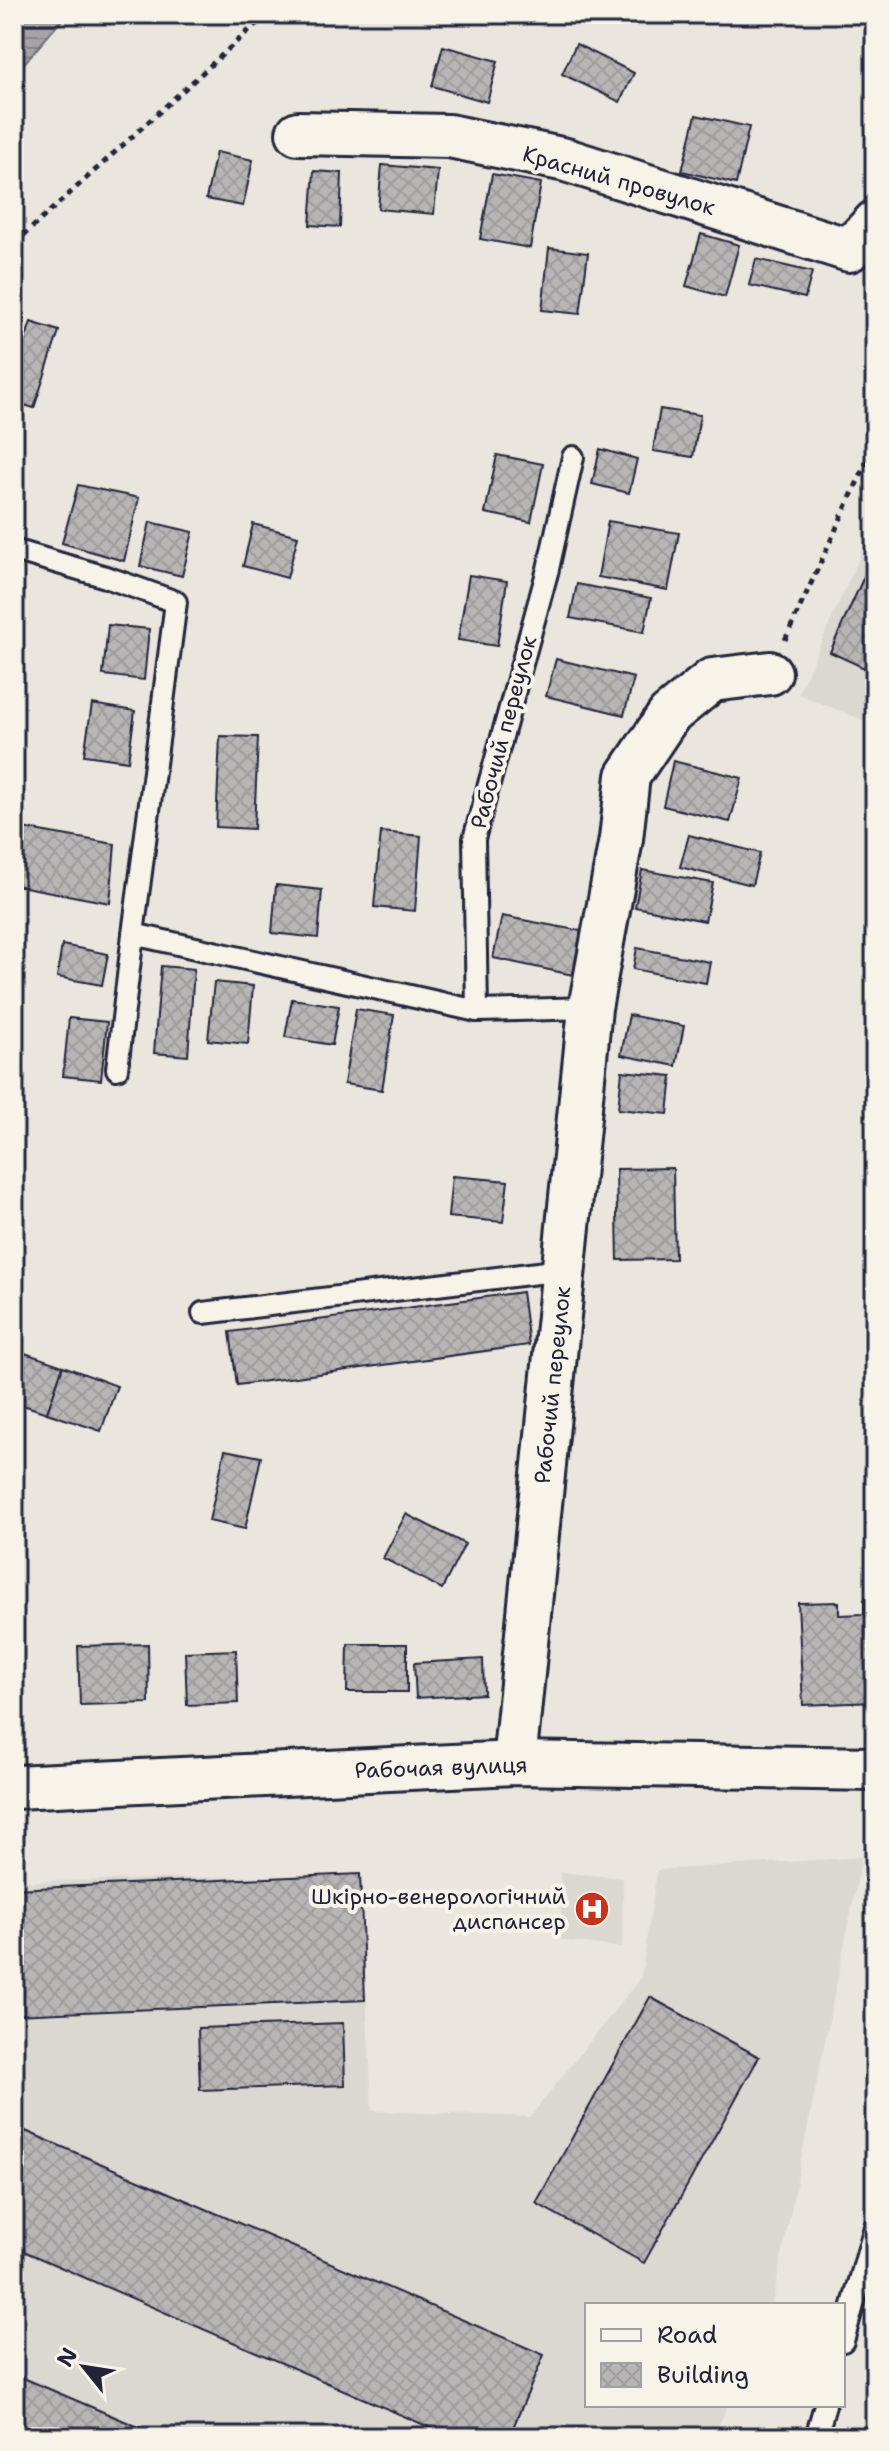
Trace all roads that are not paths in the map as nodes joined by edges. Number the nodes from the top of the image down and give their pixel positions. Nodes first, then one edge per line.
1 (298, 133) dead end
2 (875, 222) edge
3 (573, 457) dead end
4 (14, 550) edge
5 (770, 673) road end
6 (133, 934) junction
7 (590, 1008) junction
8 (477, 1011) junction
9 (117, 1069) dead end
10 (563, 1270) junction
11 (203, 1313) dead end
12 (514, 1763) junction
13 (873, 1777) edge
14 (14, 1787) edge
15 (875, 2227) edge
16 (845, 2334) edge
17 (824, 2407) edge
18 (816, 2437) edge

1 - 2 street, Красний провулок
3 - 8 lane, Рабочий переулок
4 - 6 lane
5 - 7 street, Рабочий переулок
6 - 8 lane
6 - 9 lane
7 - 8 lane
7 - 10 street, Рабочий переулок
10 - 11 lane
10 - 12 street, Рабочий переулок
12 - 13 street, Рабочая вулиця
12 - 14 street, Рабочая вулиця
15 - 16 lane
17 - 18 lane

